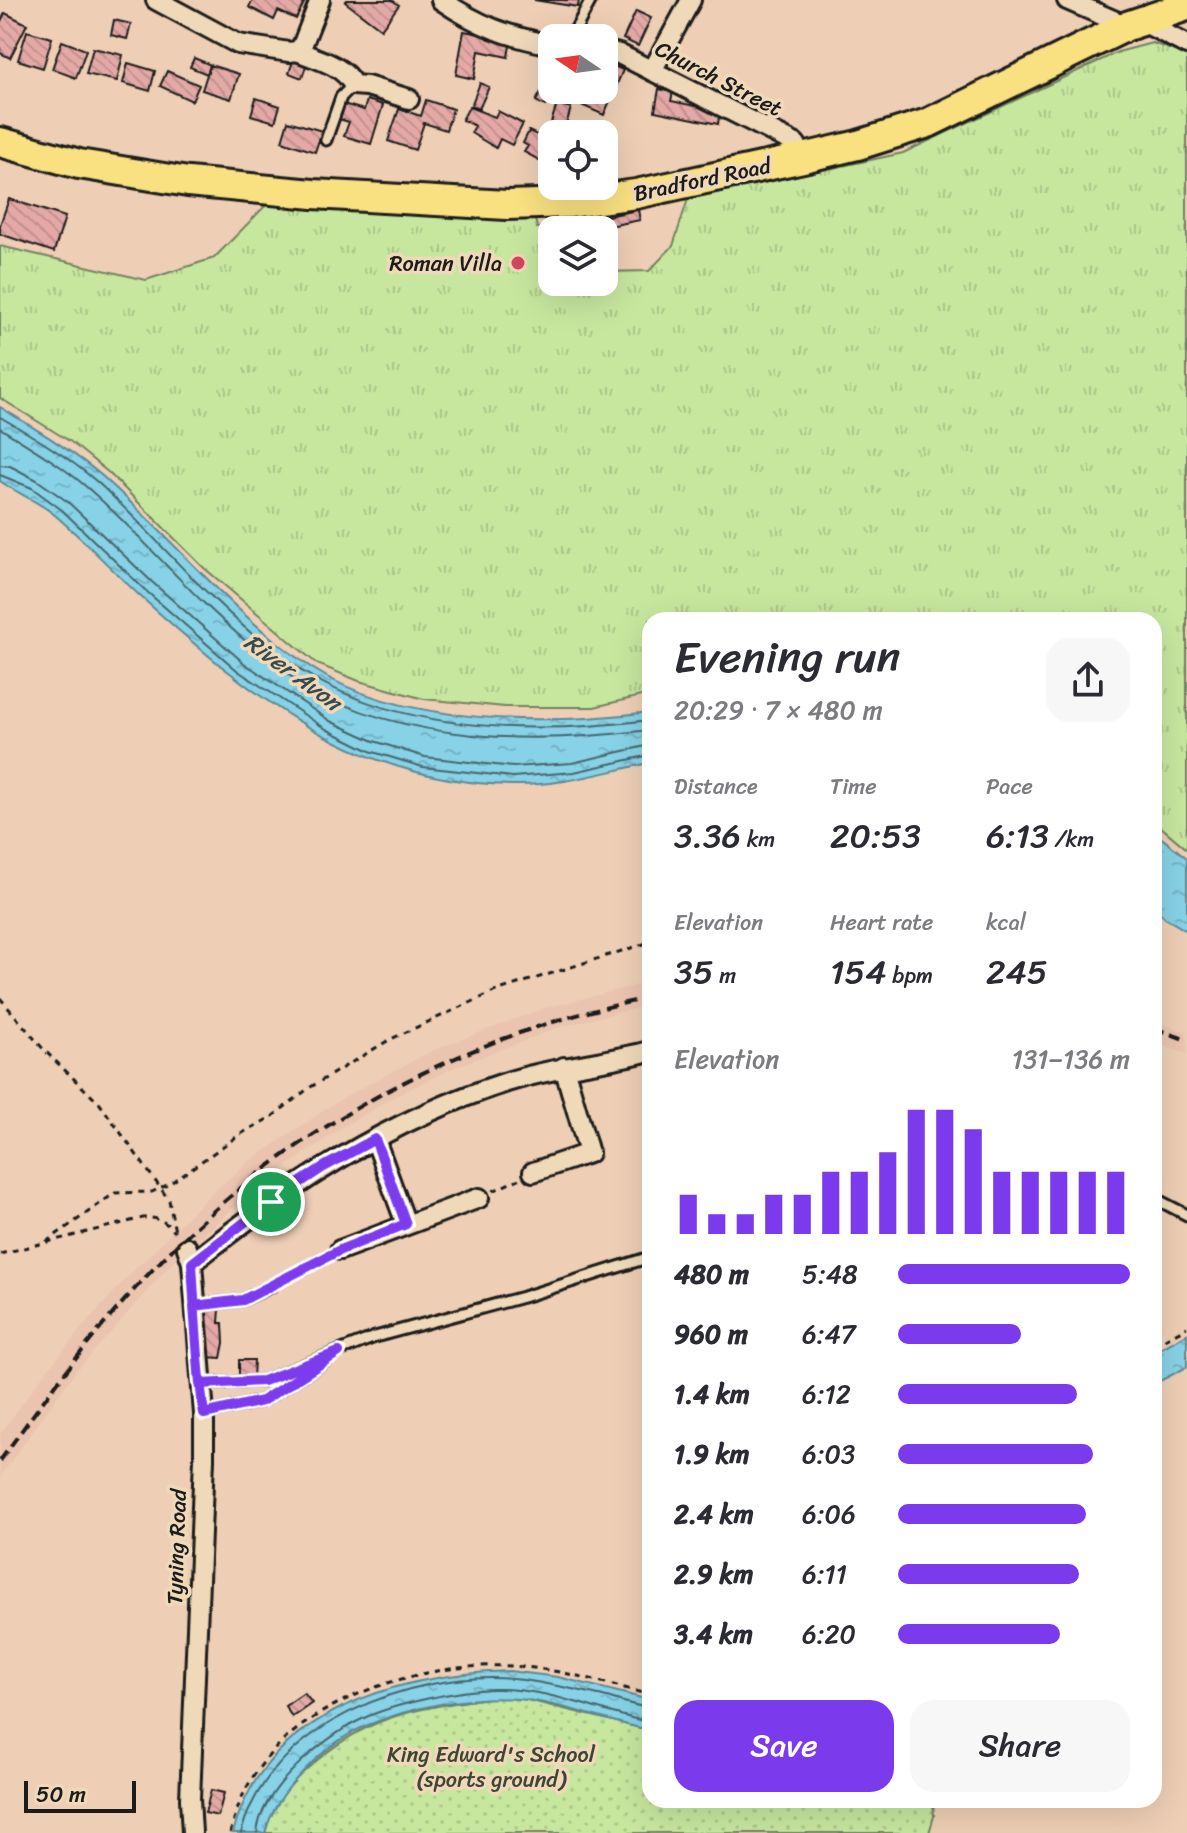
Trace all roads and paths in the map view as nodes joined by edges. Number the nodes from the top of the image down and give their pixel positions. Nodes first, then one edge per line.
1 (156, 0) edge
2 (320, 0) edge
3 (441, 0) edge
4 (591, 0) edge
5 (691, 0) edge
6 (1067, 0) edge
7 (1187, 6) edge
8 (578, 24) edge
9 (1134, 24) junction
10 (538, 42) edge
11 (1187, 45) edge
12 (297, 51) junction
13 (618, 54) edge
14 (652, 71) junction
15 (353, 85) junction
16 (409, 99) dead end
17 (326, 140) dead end
18 (0, 142) edge
19 (803, 158) junction
20 (642, 945) edge
21 (0, 998) edge
22 (642, 1052) edge
23 (564, 1067) junction
24 (375, 1139) junction
25 (533, 1172) joint
26 (160, 1187) junction
27 (479, 1198) joint
28 (1162, 1202) edge
29 (1187, 1215) edge
30 (406, 1224) junction
31 (46, 1242) junction
32 (340, 1250) joint
33 (0, 1254) edge
34 (642, 1260) edge
35 (272, 1286) joint
36 (194, 1306) junction
37 (1187, 1327) edge
38 (1162, 1341) edge
39 (339, 1352) junction
40 (200, 1384) junction
41 (204, 1414) junction
42 (642, 1693) edge
43 (192, 1833) edge
44 (230, 1833) edge

1 - 12 street
2 - 12 street
3 - 10 street
4 - 8 lane
5 - 14 street
6 - 9 street
7 - 9 main road, Bradford Road
9 - 11 street
9 - 19 main road, Bradford Road
12 - 15 street
13 - 14 street, Church Street
14 - 19 street, Church Street
15 - 16 street
15 - 17 lane
18 - 19 main road, Bradford Road
20 - 26 path
21 - 26 path
22 - 23 street, Tyning Road
23 - 24 street, Tyning Road
23 - 25 street
24 - 30 street
24 - 36 street, Tyning Road
25 - 27 path
26 - 31 path
26 - 31 path
27 - 30 street
28 - 29 lane
30 - 32 street
31 - 33 path
32 - 35 path
34 - 39 lane
35 - 36 lane
36 - 40 street, Tyning Road
37 - 38 path
39 - 40 lane
39 - 41 lane
40 - 41 street, Tyning Road
41 - 43 street, Tyning Road
42 - 44 path

